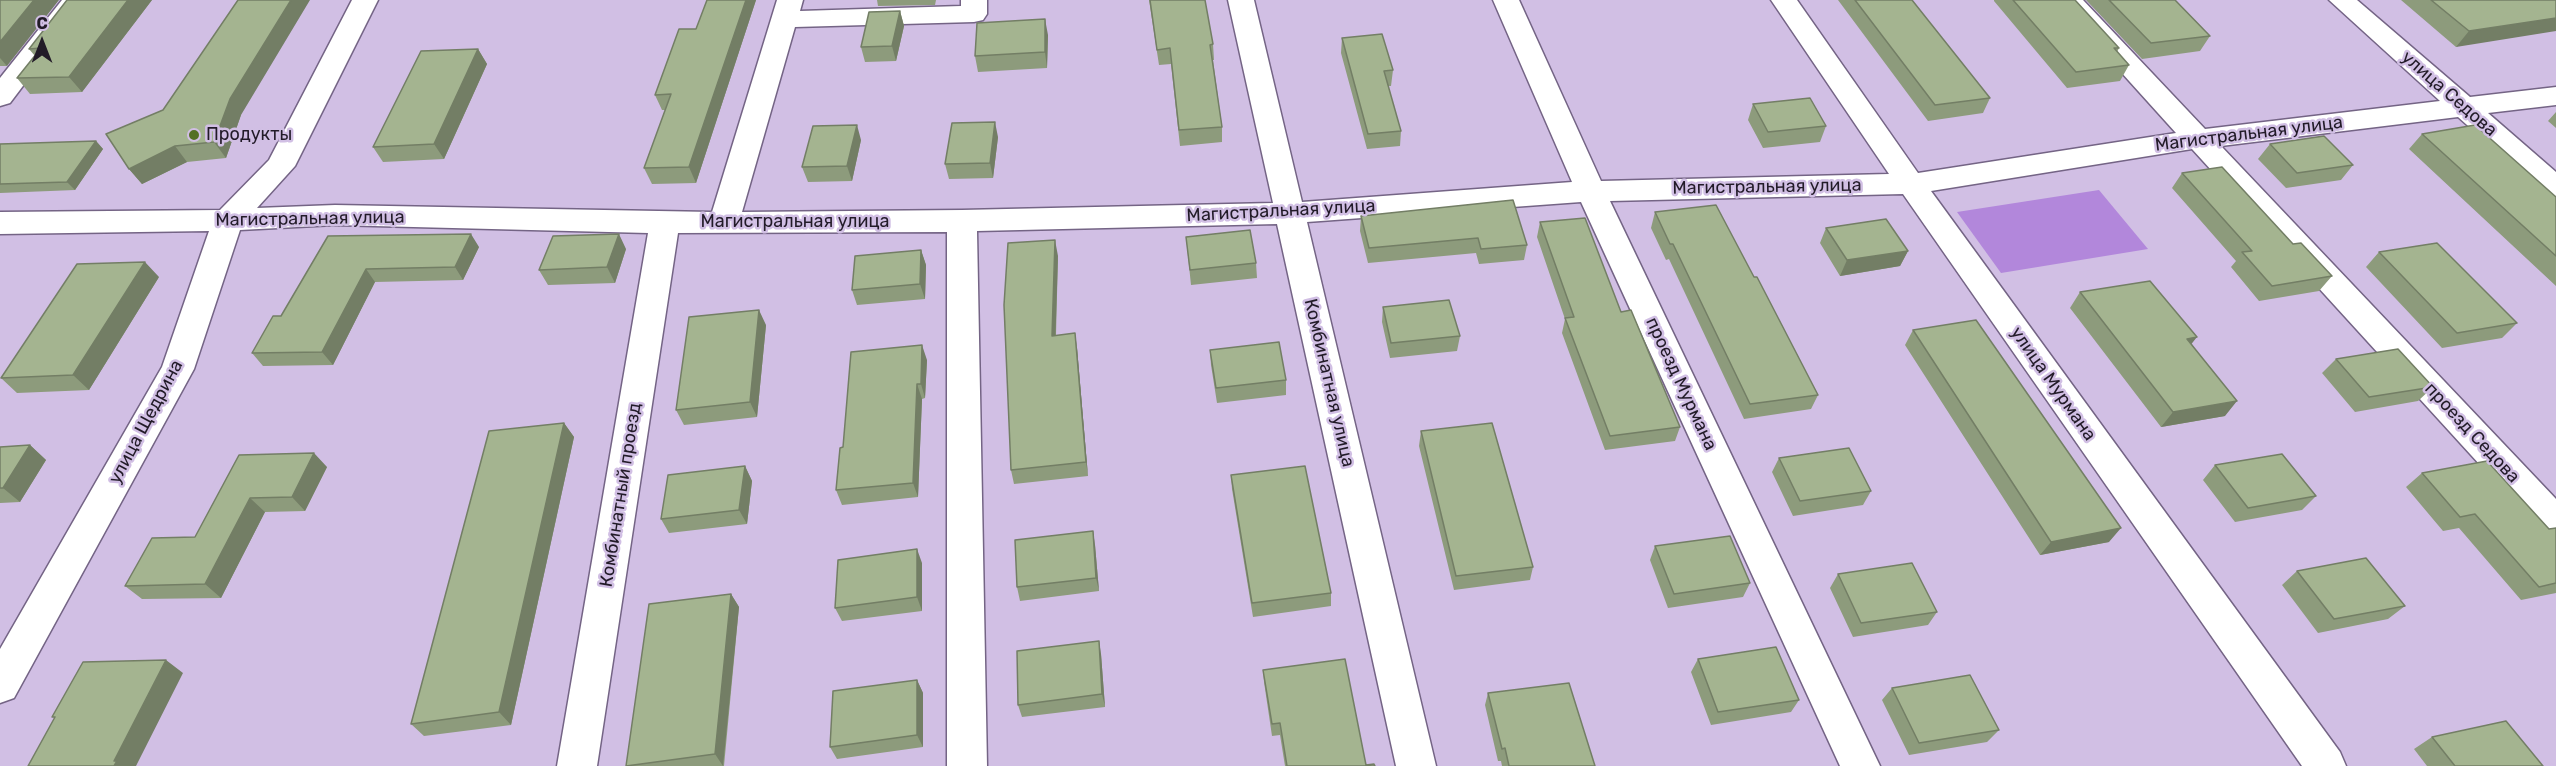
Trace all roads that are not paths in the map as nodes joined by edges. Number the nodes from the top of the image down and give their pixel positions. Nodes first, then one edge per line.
1 (75, 0) edge
2 (365, 0) edge
3 (974, 0) edge
4 (1241, 0) edge
5 (1506, 0) edge
6 (1784, 0) edge
7 (2068, 0) edge
8 (2342, 0) edge
9 (787, 9) edge
10 (2556, 96) edge
11 (0, 97) edge
12 (2463, 108) junction
13 (2198, 139) junction
14 (1911, 184) junction
15 (2556, 188) edge
16 (1591, 191) junction
17 (1290, 213) junction
18 (228, 220) junction
19 (962, 221) junction
20 (0, 223) edge
21 (665, 223) junction
22 (724, 223) junction
23 (2556, 523) edge
24 (0, 685) edge
25 (577, 766) edge
26 (967, 766) edge
27 (1416, 766) edge
28 (1860, 766) edge
29 (2326, 766) edge

1 - 11 street
2 - 18 street, улица Щедрина
3 - 9 street
4 - 17 street, Комбинатная улица
5 - 16 street, проезд Мурмана
6 - 14 street, улица Мурмана
7 - 13 street, проезд Седова
8 - 12 street, улица Седова
9 - 22 street
10 - 12 street, Магистральная улица
12 - 13 street, Магистральная улица
12 - 15 street, улица Седова
13 - 14 street, Магистральная улица
13 - 23 street, проезд Седова
14 - 16 street, Магистральная улица
14 - 29 street, улица Мурмана
16 - 17 street, Магистральная улица
16 - 28 street, проезд Мурмана
17 - 19 street, Магистральная улица
17 - 27 street, Комбинатная улица
18 - 20 street, Магистральная улица
18 - 21 street, Магистральная улица
18 - 24 street, улица Щедрина
19 - 22 street, Магистральная улица
19 - 26 street
21 - 22 street, Магистральная улица
21 - 25 street, Комбинатный проезд

